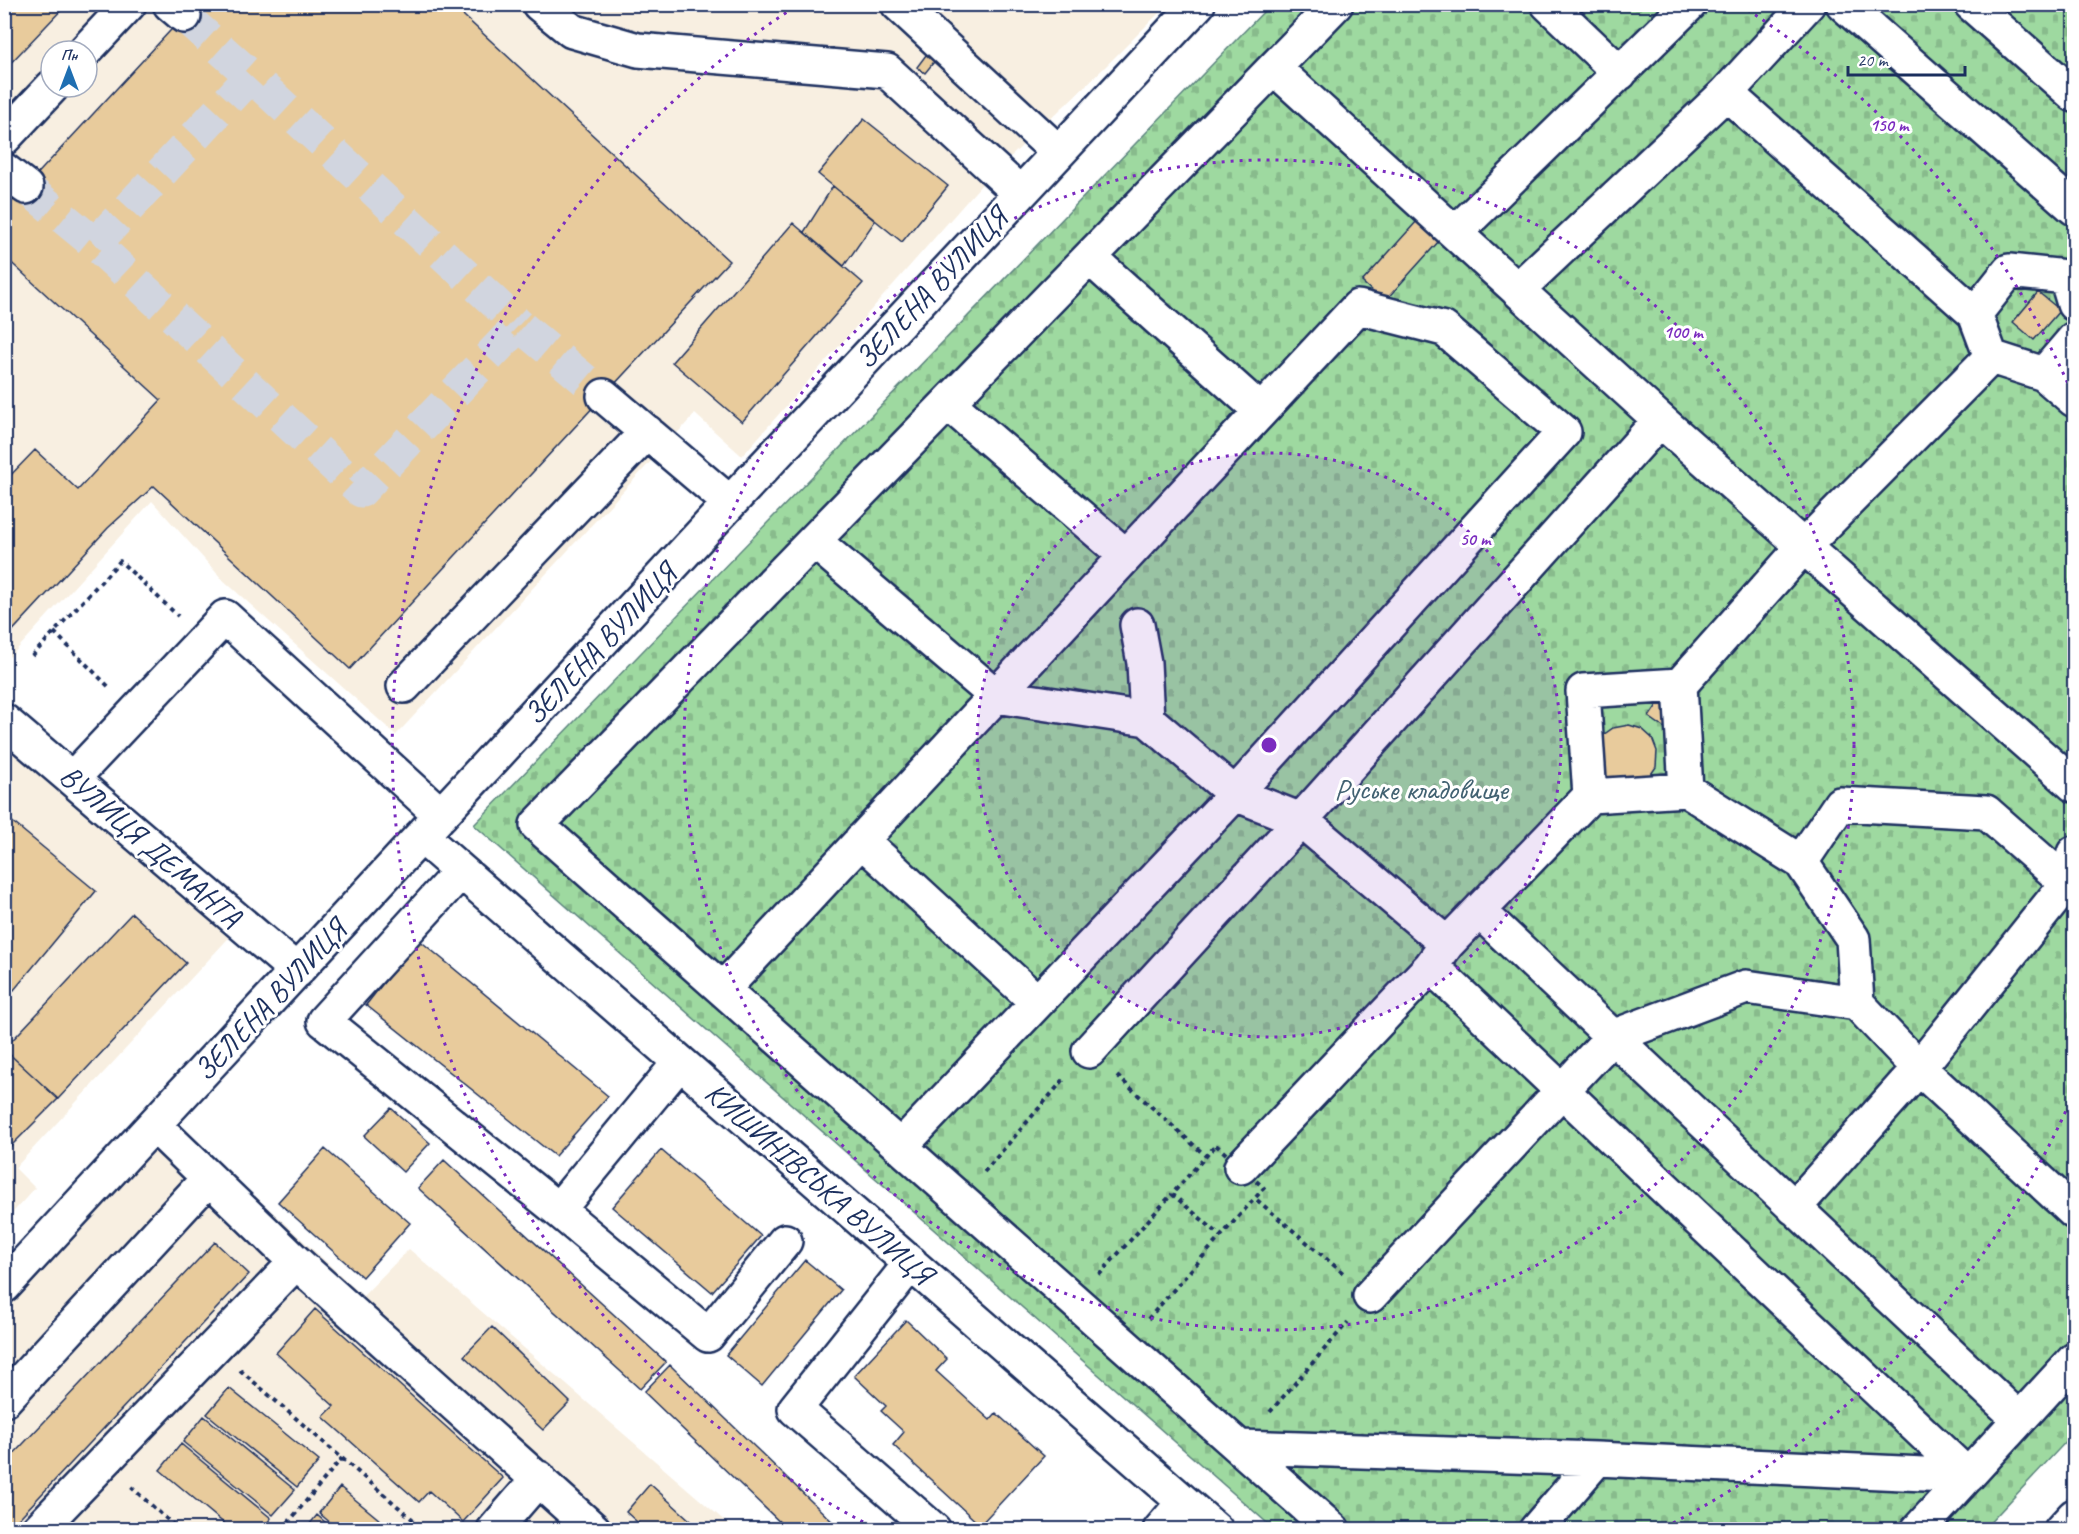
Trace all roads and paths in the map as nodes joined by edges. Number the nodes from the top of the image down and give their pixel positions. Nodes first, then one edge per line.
1 (129, 4) edge
2 (539, 4) edge
3 (898, 4) edge
4 (1198, 4) edge
5 (1336, 4) edge
6 (1548, 4) edge
7 (1690, 4) edge
8 (1808, 4) edge
9 (1843, 4) edge
10 (1971, 4) edge
11 (96, 39) edge
12 (1274, 68) junction
13 (1620, 73) junction
14 (1726, 93) junction
15 (2074, 95) edge
16 (41, 99) edge
17 (4, 138) edge
18 (1058, 152) junction
19 (1020, 193) junction
20 (2074, 208) edge
21 (1455, 233) junction
22 (1090, 258) junction
23 (2072, 283) edge
24 (1517, 290) junction
25 (1975, 314) junction
26 (2074, 339) edge
27 (1991, 357) junction
28 (2044, 374) junction
29 (604, 396) tunnel mouth
30 (2074, 400) edge
31 (948, 403) junction
32 (1261, 411) junction
33 (1660, 420) junction
34 (647, 432) junction
35 (730, 503) junction
36 (814, 541) junction
37 (1803, 547) junction
38 (1126, 556) junction
39 (1137, 625) dead end
40 (54, 632) junction
41 (203, 640) junction
42 (32, 656) dead end
43 (1680, 685) junction
44 (404, 686) dead end
45 (996, 696) junction
46 (135, 712) junction
47 (1147, 719) junction
48 (4, 721) edge
49 (72, 779) junction
50 (2074, 785) edge
51 (1686, 790) junction
52 (1235, 794) junction
53 (1590, 796) junction
54 (1300, 820) junction
55 (431, 826) junction
56 (861, 840) junction
57 (1800, 862) junction
58 (461, 871) junction
59 (2072, 875) edge
60 (1479, 911) junction
61 (1439, 955) junction
62 (297, 971) junction
63 (723, 989) junction
64 (1037, 1002) junction
65 (1857, 1003) junction
66 (1612, 1037) junction
67 (1089, 1051) junction
68 (680, 1062) junction
69 (1918, 1068) junction
70 (1563, 1091) junction
71 (154, 1125) junction
72 (900, 1147) junction
73 (1206, 1156) dead end
74 (1241, 1167) dead end
75 (209, 1178) junction
76 (1254, 1198) dead end
77 (959, 1200) junction
78 (1794, 1208) junction
79 (558, 1210) junction
80 (2074, 1212) edge
81 (785, 1241) dead end
82 (296, 1262) junction
83 (911, 1263) junction
84 (4, 1286) edge
85 (1370, 1296) junction
86 (214, 1348) junction
87 (2074, 1360) edge
88 (4, 1400) edge
89 (2019, 1419) junction
90 (1240, 1447) junction
91 (342, 1458) junction
92 (1597, 1459) junction
93 (103, 1463) junction
94 (1968, 1476) junction
95 (538, 1478) junction
96 (1184, 1502) junction
97 (2074, 1516) edge
98 (38, 1530) edge
99 (179, 1530) edge
100 (282, 1530) edge
101 (425, 1530) edge
102 (494, 1530) edge
103 (594, 1530) edge
104 (934, 1530) edge
105 (1160, 1530) edge
106 (1216, 1530) edge
107 (1333, 1530) edge
108 (1536, 1530) edge
109 (1918, 1530) edge
110 (2061, 1530) edge

1 - 11 street
2 - 19 street
3 - 18 street
4 - 18 street, ЗЕЛЕНА ВУЛИЦЯ
5 - 12 street
6 - 13 street
7 - 13 street
8 - 14 street
9 - 20 street
10 - 15 street
12 - 21 street
12 - 22 street
13 - 21 street
14 - 24 street
14 - 25 street
16 - 17 street
18 - 19 street, ЗЕЛЕНА ВУЛИЦЯ
19 - 35 street, ЗЕЛЕНА ВУЛИЦЯ
21 - 24 street
22 - 31 street
22 - 32 street
23 - 25 street
24 - 33 street
25 - 27 street
26 - 28 street
27 - 28 street
27 - 37 street
28 - 30 street
29 - 34 street
31 - 36 street
31 - 38 street
32 - 38 street
32 - 52 street
33 - 37 street
33 - 54 street
34 - 35 street
34 - 44 street
35 - 55 street, ЗЕЛЕНА ВУЛИЦЯ
36 - 45 street
36 - 63 street
37 - 43 street
37 - 50 street
38 - 45 street
39 - 47 street
40 - 41 path
40 - 42 path
40 - 46 path
41 - 46 street
41 - 55 street, КИШИНІВСЬКА ВУЛИЦЯ
43 - 51 street
43 - 53 street
45 - 47 street
45 - 56 street
46 - 49 street
47 - 52 street
48 - 49 street, ВУЛИЦЯ ДЕМАНТА
49 - 62 street, ВУЛИЦЯ ДЕМАНТА
51 - 53 street
51 - 57 street
52 - 54 street
52 - 64 street
53 - 60 street
54 - 61 street
54 - 67 street
55 - 58 street, КИШИНІВСЬКА ВУЛИЦЯ
55 - 62 street, ЗЕЛЕНА ВУЛИЦЯ
56 - 63 street
56 - 64 street
57 - 59 street
57 - 65 street
58 - 68 street, КИШИНІВСЬКА ВУЛИЦЯ
58 - 79 street
59 - 69 street
60 - 61 street
60 - 66 street
61 - 70 street
61 - 74 street
62 - 71 street, ЗЕЛЕНА ВУЛИЦЯ
63 - 72 street
64 - 72 street
65 - 66 street
65 - 69 street
66 - 70 street
66 - 78 street
67 - 73 path
67 - 77 path
68 - 79 street
68 - 83 street, КИШИНІВСЬКА ВУЛИЦЯ
69 - 78 street
69 - 80 street
70 - 85 street
70 - 94 street
71 - 75 street
71 - 84 street, ЗЕЛЕНА ВУЛИЦЯ
72 - 77 street
75 - 82 street
75 - 88 street
76 - 85 path
77 - 90 street
78 - 89 street
79 - 81 street
82 - 86 street
82 - 95 street
83 - 96 street, КИШИНІВСЬКА ВУЛИЦЯ
83 - 104 street
85 - 90 path
86 - 91 path
86 - 93 street
87 - 89 street
89 - 94 street
90 - 92 street
90 - 107 street
91 - 100 path
91 - 101 path
92 - 94 street
92 - 108 street
93 - 98 street
93 - 99 path
94 - 109 street
95 - 102 street
95 - 103 street
96 - 105 street
96 - 106 street, КИШИНІВСЬКА ВУЛИЦЯ
97 - 110 street

